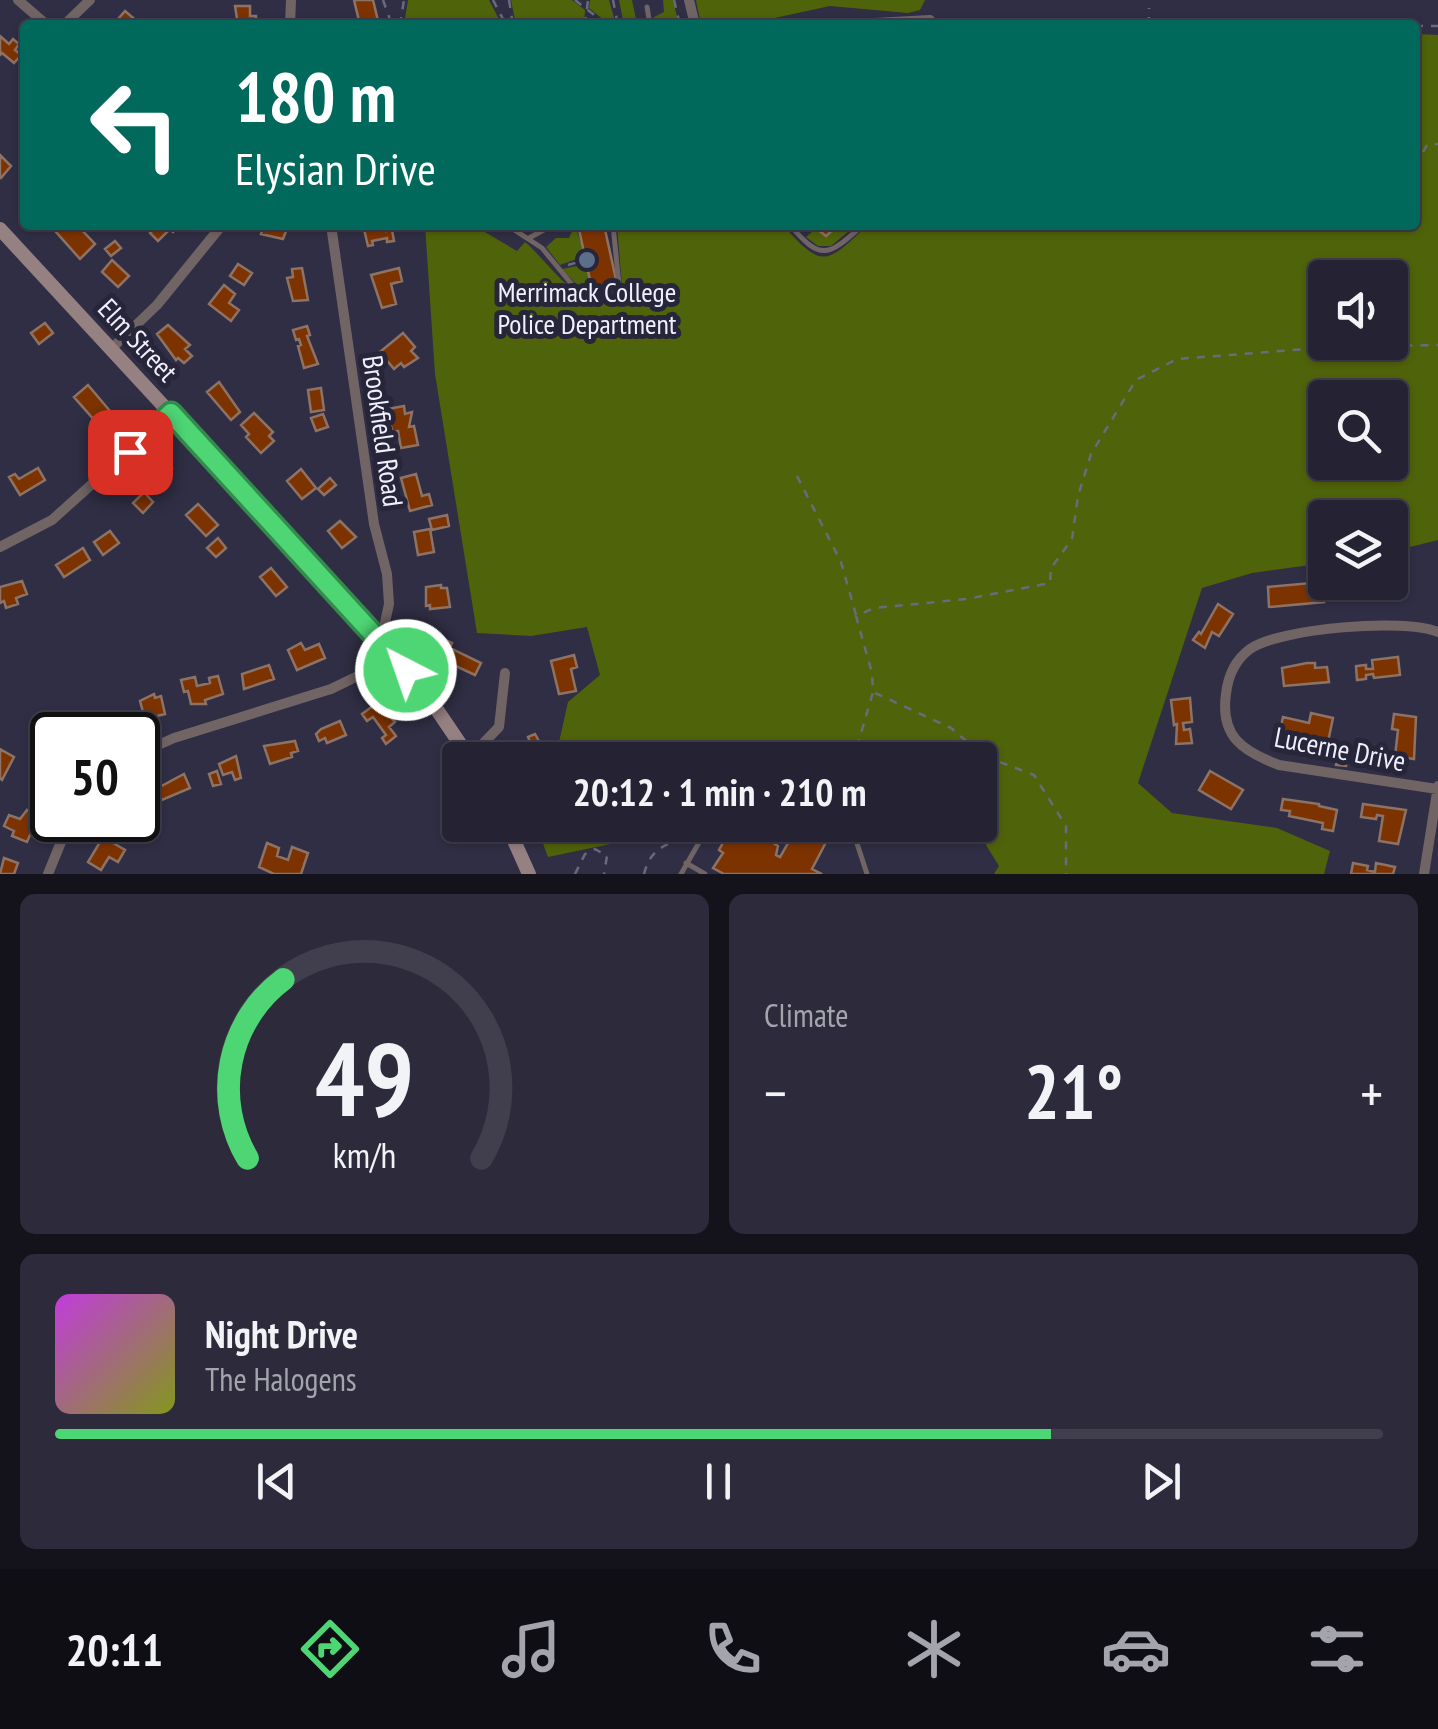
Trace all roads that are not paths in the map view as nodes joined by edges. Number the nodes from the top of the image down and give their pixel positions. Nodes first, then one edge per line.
1 (18, 0) edge
2 (90, 0) edge
3 (647, 7) dead end
4 (41, 20) edge
5 (69, 20) edge
6 (649, 20) edge
7 (0, 229) edge
8 (218, 230) edge
9 (332, 230) edge
10 (515, 230) edge
11 (544, 230) edge
12 (615, 230) edge
13 (795, 230) edge
14 (857, 230) edge
15 (528, 238) junction
16 (112, 349) junction
17 (171, 413) junction
18 (0, 547) edge
19 (1438, 632) edge
20 (380, 640) junction
21 (395, 658) junction
22 (505, 673) dead end
23 (459, 742) edge
24 (485, 742) edge
25 (160, 744) edge
26 (1438, 787) edge
27 (61, 842) edge
28 (515, 842) edge
29 (699, 842) edge
30 (857, 842) edge
31 (686, 863) junction
32 (701, 873) edge
33 (48, 874) edge
34 (529, 874) edge
35 (680, 874) edge
36 (867, 874) edge
37 (1424, 874) edge

1 - 4 street
2 - 5 street
3 - 6 lane
7 - 16 main road, Elm Street
8 - 16 street
9 - 20 street, Brookfield Road
10 - 15 lane
11 - 15 lane
12 - 15 lane
13 - 14 lane
16 - 17 main road, Elm Street
17 - 18 street
17 - 20 main road, Elm Street
19 - 26 street, Lucerne Drive
20 - 21 main road, Elm Street
21 - 23 main road, Elm Street
21 - 25 street
22 - 24 street
26 - 37 street, Lucerne Drive
27 - 33 street
28 - 34 main road
29 - 31 lane
30 - 36 lane
31 - 32 lane
31 - 35 lane

